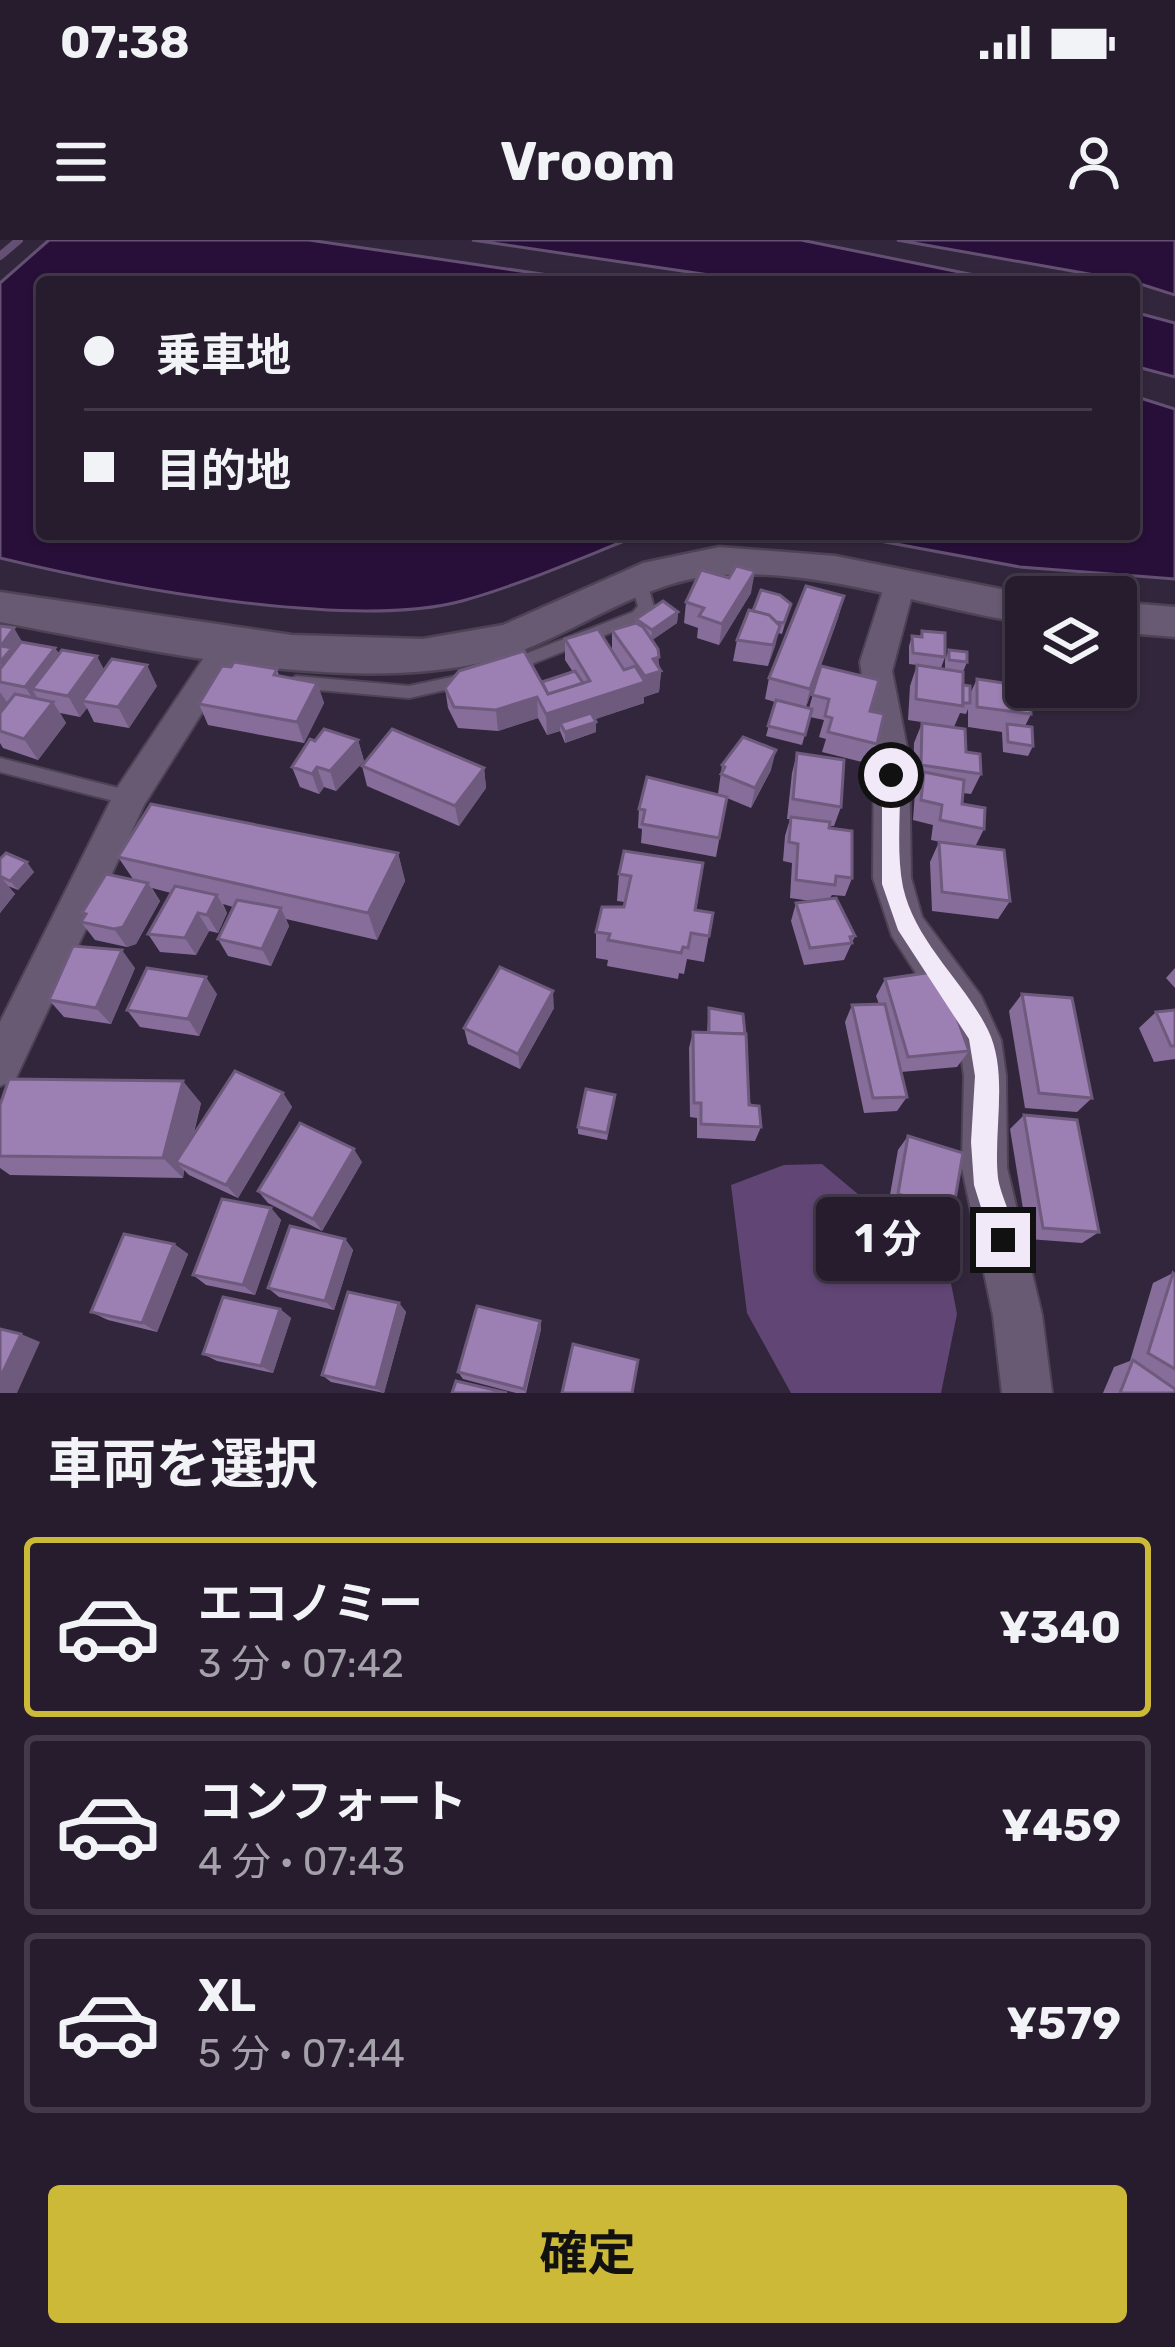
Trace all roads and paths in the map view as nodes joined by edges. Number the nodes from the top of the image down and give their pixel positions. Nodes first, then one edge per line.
1 (638, 579) junction
2 (900, 584) junction
3 (1005, 604) edge
4 (0, 607) edge
5 (1137, 619) edge
6 (1175, 622) edge
7 (225, 660) junction
8 (286, 680) edge
9 (0, 764) edge
10 (130, 798) junction
11 (0, 1066) edge
12 (1027, 1393) edge

1 - 2 street
1 - 7 street
1 - 8 lane
2 - 3 street
2 - 12 street
4 - 7 street
5 - 6 street
7 - 10 street
9 - 10 lane
10 - 11 street

